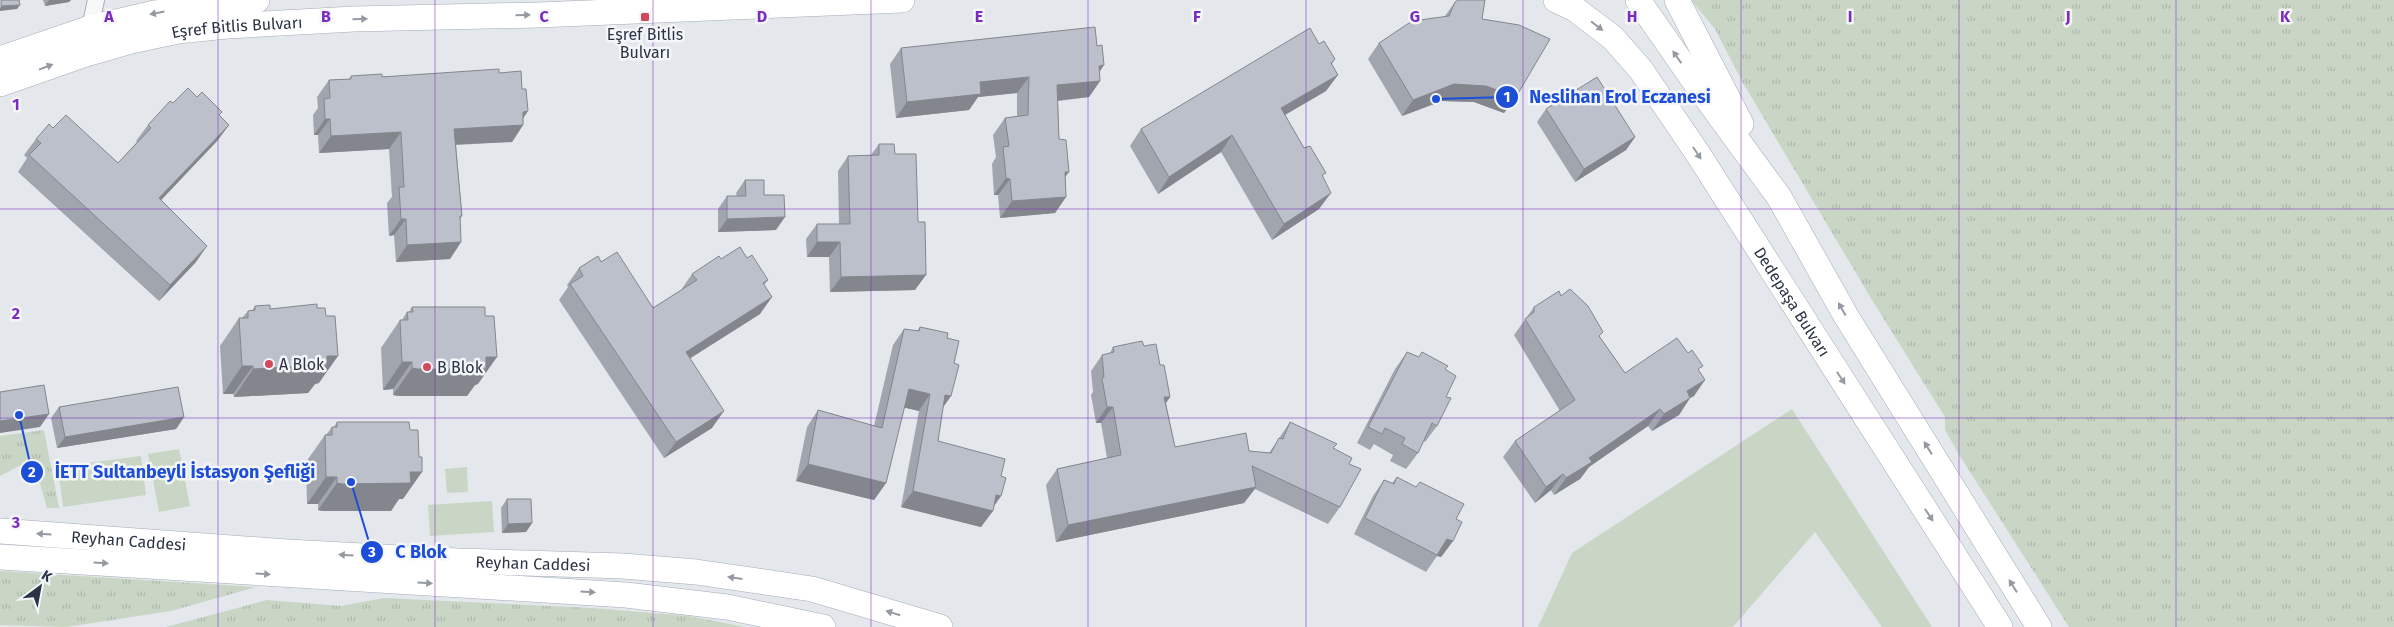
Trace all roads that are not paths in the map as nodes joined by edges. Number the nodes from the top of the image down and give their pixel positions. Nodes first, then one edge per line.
1 (96, 0) edge
2 (257, 0) edge
3 (902, 0) edge
4 (1556, 0) edge
5 (1638, 0) edge
6 (1677, 0) edge
7 (90, 28) junction
8 (0, 60) edge
9 (0, 84) edge
10 (1779, 197) junction
11 (0, 531) edge
12 (0, 556) edge
13 (225, 559) junction
14 (823, 627) edge
15 (940, 627) edge
16 (2000, 627) edge
17 (2039, 627) edge

1 - 7 street
2 -> 7 main road, Eşref Bitlis Bulvarı
9 -> 3 main road, Eşref Bitlis Bulvarı
4 -> 16 main road, Dedepaşa Bulvarı
10 -> 5 main road
6 - 10 main road
7 - 8 main road, Eşref Bitlis Bulvarı
17 -> 10 main road
13 -> 11 main road, Reyhan Caddesi
12 -> 13 main road, Reyhan Caddesi
13 -> 14 main road, Reyhan Caddesi
15 -> 13 main road, Reyhan Caddesi

